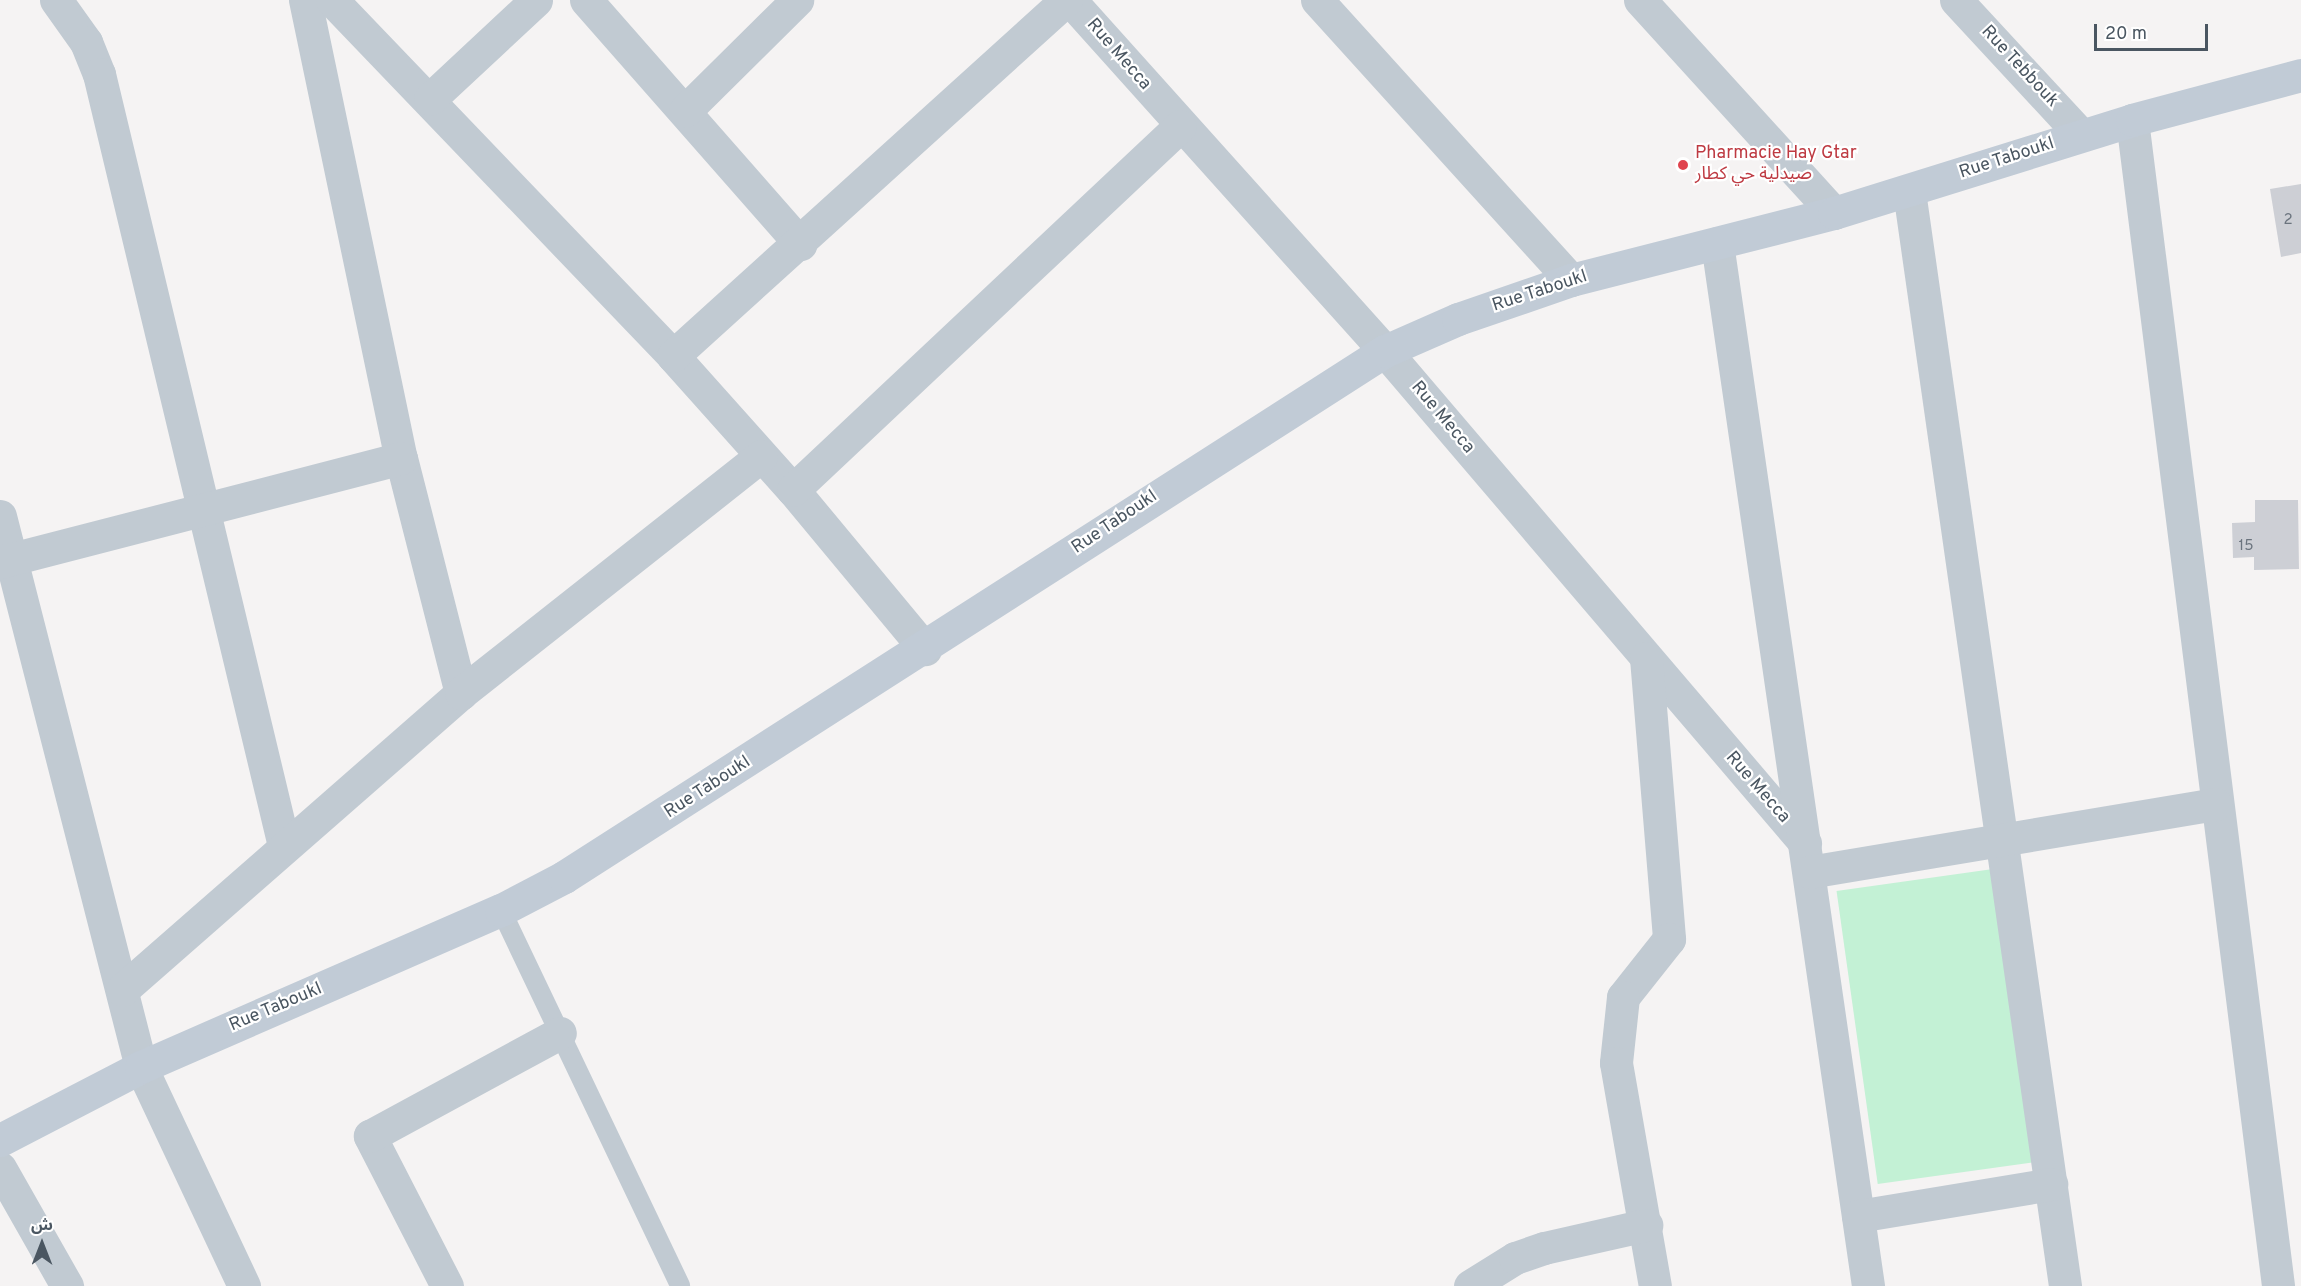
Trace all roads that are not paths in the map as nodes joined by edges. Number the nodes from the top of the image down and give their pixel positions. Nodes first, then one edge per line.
1 (56, 0) edge
2 (305, 0) edge
3 (332, 0) edge
4 (536, 0) edge
5 (586, 0) edge
6 (797, 0) edge
7 (1068, 0) edge
8 (1317, 0) edge
9 (1640, 0) edge
10 (1956, 0) edge
11 (2301, 75) edge
12 (430, 99) junction
13 (685, 111) junction
14 (2132, 120) junction
15 (1180, 126) junction
16 (2081, 135) junction
17 (1909, 190) junction
18 (1834, 213) junction
19 (1717, 243) junction
20 (800, 244) junction
21 (1571, 280) junction
22 (1385, 351) junction
23 (673, 356) junction
24 (761, 456) junction
25 (401, 458) junction
26 (793, 490) junction
27 (202, 508) junction
28 (0, 516) edge
29 (5, 560) edge
30 (925, 648) junction
31 (1646, 658) junction
32 (461, 693) junction
33 (2215, 804) junction
34 (2006, 842) junction
35 (284, 846) junction
36 (1807, 858) junction
37 (501, 910) junction
38 (122, 990) junction
39 (560, 1033) junction
40 (141, 1067) junction
41 (0, 1140) edge
42 (0, 1168) edge
43 (2051, 1184) junction
44 (1858, 1216) junction
45 (1646, 1225) junction
46 (67, 1286) edge
47 (244, 1286) edge
48 (447, 1286) edge
49 (680, 1286) edge
50 (1470, 1286) edge
51 (1655, 1286) edge
52 (1868, 1286) edge
53 (2066, 1286) edge
54 (2278, 1286) edge

1 - 27 street
2 - 25 street
3 - 12 street
4 - 12 street
5 - 13 street
6 - 13 street
7 - 15 street, Rue Mecca
7 - 20 street
8 - 21 street
9 - 18 street
10 - 16 street, Rue Tebbouk
11 - 14 street, Rue Taboukl
12 - 23 street
13 - 20 street
14 - 16 street, Rue Taboukl
14 - 33 street
15 - 22 street, Rue Mecca
15 - 26 street
16 - 17 street, Rue Taboukl
17 - 18 street, Rue Taboukl
17 - 34 street
18 - 19 street, Rue Taboukl
19 - 21 street, Rue Taboukl
19 - 36 street
20 - 23 street
21 - 22 street, Rue Taboukl
22 - 30 street, Rue Taboukl
22 - 31 street, Rue Mecca
23 - 24 street
24 - 26 street
24 - 32 street
25 - 27 street
25 - 32 street
26 - 30 street
27 - 29 street
27 - 35 street
28 - 29 street
29 - 38 street
30 - 37 street, Rue Taboukl
31 - 36 street, Rue Mecca
31 - 45 street
32 - 35 street
33 - 34 street
33 - 54 street
34 - 36 street
34 - 43 street
35 - 38 street
36 - 44 street
37 - 39 lane
37 - 40 street, Rue Taboukl
38 - 40 street
39 - 48 street
39 - 49 lane
40 - 41 street, Rue Taboukl
40 - 47 street
42 - 46 street
43 - 44 street
43 - 53 street
44 - 52 street
45 - 50 street
45 - 51 street

